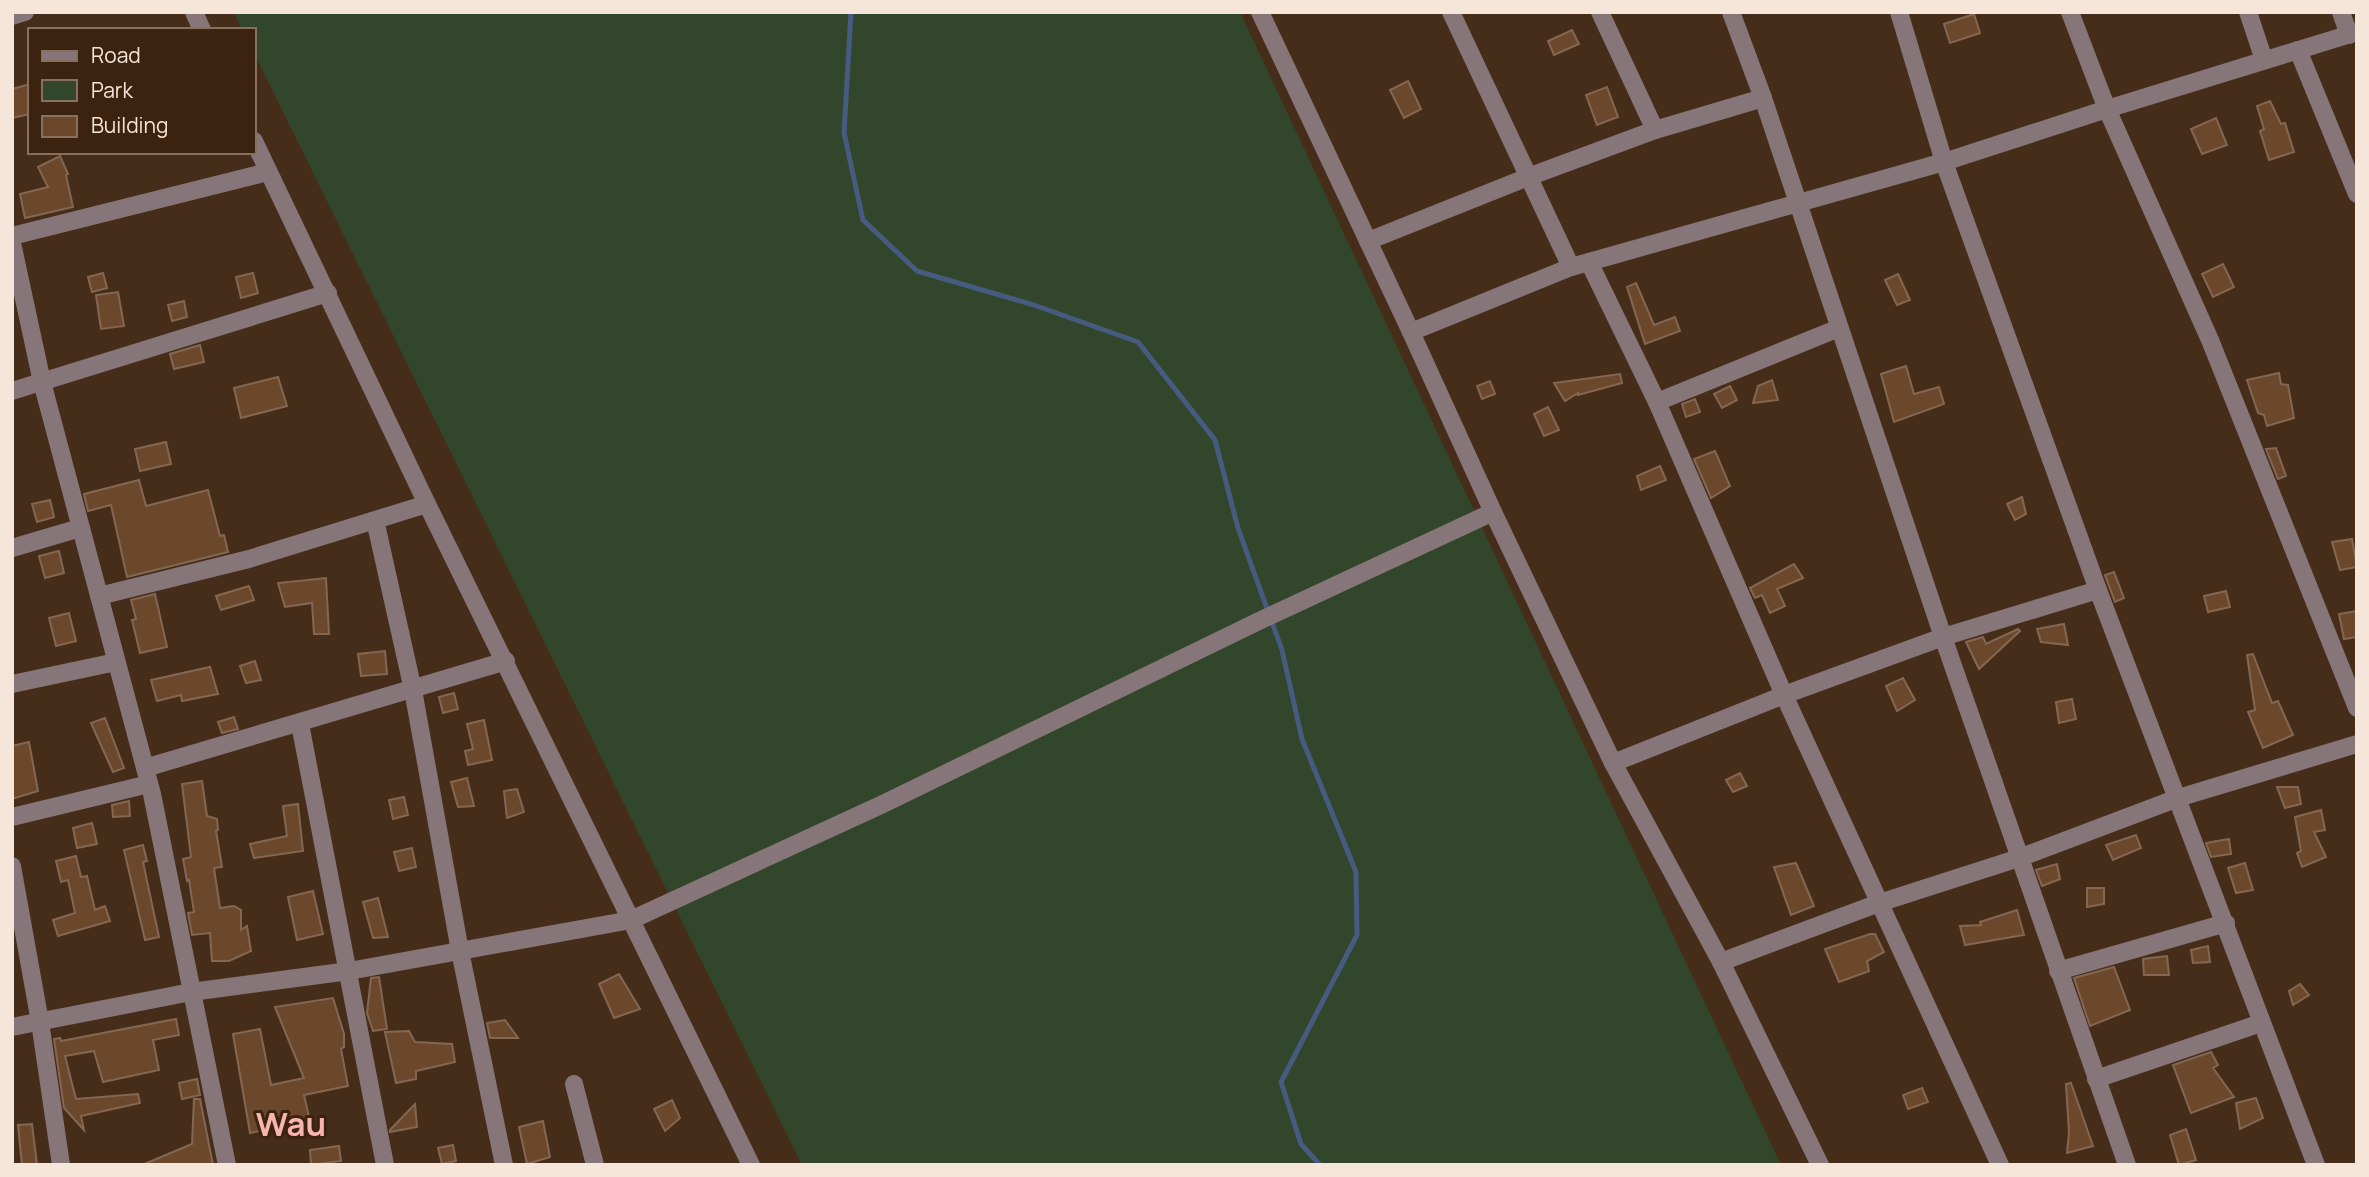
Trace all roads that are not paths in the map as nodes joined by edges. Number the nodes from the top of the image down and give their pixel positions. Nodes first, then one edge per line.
1 (25, 12) edge
2 (194, 12) edge
3 (1260, 12) edge
4 (1451, 12) edge
5 (1600, 12) edge
6 (1731, 12) edge
7 (1899, 12) edge
8 (2070, 12) edge
9 (2248, 12) edge
10 (2341, 12) edge
11 (12, 16) edge
12 (201, 28) edge
13 (2353, 34) edge
14 (2298, 50) junction
15 (2264, 60) junction
16 (1763, 98) junction
17 (2107, 109) junction
18 (1655, 130) junction
19 (256, 145) edge
20 (1944, 162) junction
21 (268, 172) junction
22 (1528, 177) junction
23 (2357, 194) edge
24 (1796, 202) junction
25 (12, 236) edge
26 (1368, 241) junction
27 (12, 243) edge
28 (1590, 262) junction
29 (1571, 267) junction
30 (328, 293) junction
31 (1839, 328) junction
32 (1411, 332) junction
33 (42, 382) junction
34 (12, 391) edge
35 (1657, 402) junction
36 (427, 504) junction
37 (1493, 512) junction
38 (375, 520) junction
39 (80, 528) junction
40 (12, 548) edge
41 (2098, 590) junction
42 (99, 596) junction
43 (1943, 637) junction
44 (506, 661) junction
45 (116, 662) junction
46 (12, 684) edge
47 (413, 690) junction
48 (1784, 695) junction
49 (2357, 708) edge
50 (300, 724) junction
51 (2357, 744) edge
52 (1613, 763) junction
53 (147, 776) junction
54 (2178, 799) junction
55 (12, 817) edge
56 (2019, 858) junction
57 (12, 866) edge
58 (1879, 903) junction
59 (631, 920) junction
60 (2226, 923) junction
61 (460, 951) junction
62 (1721, 962) junction
63 (349, 971) junction
64 (2058, 971) junction
65 (191, 992) junction
66 (40, 1022) junction
67 (2261, 1023) junction
68 (12, 1027) edge
69 (2096, 1079) junction
70 (574, 1084) dead end
71 (61, 1165) edge
72 (227, 1165) edge
73 (385, 1165) edge
74 (504, 1165) edge
75 (595, 1165) edge
76 (751, 1165) edge
77 (1820, 1165) edge
78 (2000, 1165) edge
79 (2126, 1165) edge
80 (2316, 1165) edge

1 - 11 street
2 - 12 street
3 - 26 street
4 - 22 street
5 - 18 street
6 - 16 street
7 - 20 street
8 - 17 street
9 - 15 street
10 - 13 street
13 - 14 street
14 - 15 street
14 - 23 street
15 - 17 street
16 - 18 street
16 - 24 street
17 - 20 street
17 - 49 street
18 - 22 street
19 - 21 street
20 - 24 street
20 - 41 street
21 - 25 street
21 - 30 street
22 - 26 street
22 - 29 street
24 - 28 street
24 - 31 street
26 - 32 street
27 - 33 street
28 - 29 street
28 - 35 street
29 - 32 street
30 - 33 street
30 - 36 street
31 - 35 street
31 - 43 street
32 - 37 street
33 - 34 street
33 - 39 street
35 - 48 street
36 - 38 street
36 - 44 street
37 - 52 street
37 - 59 street
38 - 42 street
38 - 47 street
39 - 40 street
39 - 42 street
41 - 43 street
41 - 54 street
42 - 45 street
43 - 48 street
43 - 56 street
44 - 47 street
44 - 59 street
45 - 46 street
45 - 53 street
47 - 50 street
47 - 61 street
48 - 52 street
48 - 58 street
50 - 53 street
50 - 63 street
51 - 54 street
52 - 62 street
53 - 55 street
53 - 65 street
54 - 56 street
54 - 60 street
56 - 58 street
56 - 64 street
57 - 66 street
58 - 62 street
58 - 78 street
59 - 61 street
59 - 76 street
60 - 64 street
60 - 67 street
61 - 63 street
61 - 74 street
62 - 77 street
63 - 65 street
63 - 73 street
64 - 69 street
65 - 66 street
65 - 72 street
66 - 68 street
66 - 71 street
67 - 69 street
67 - 80 street
69 - 79 street
70 - 75 street

